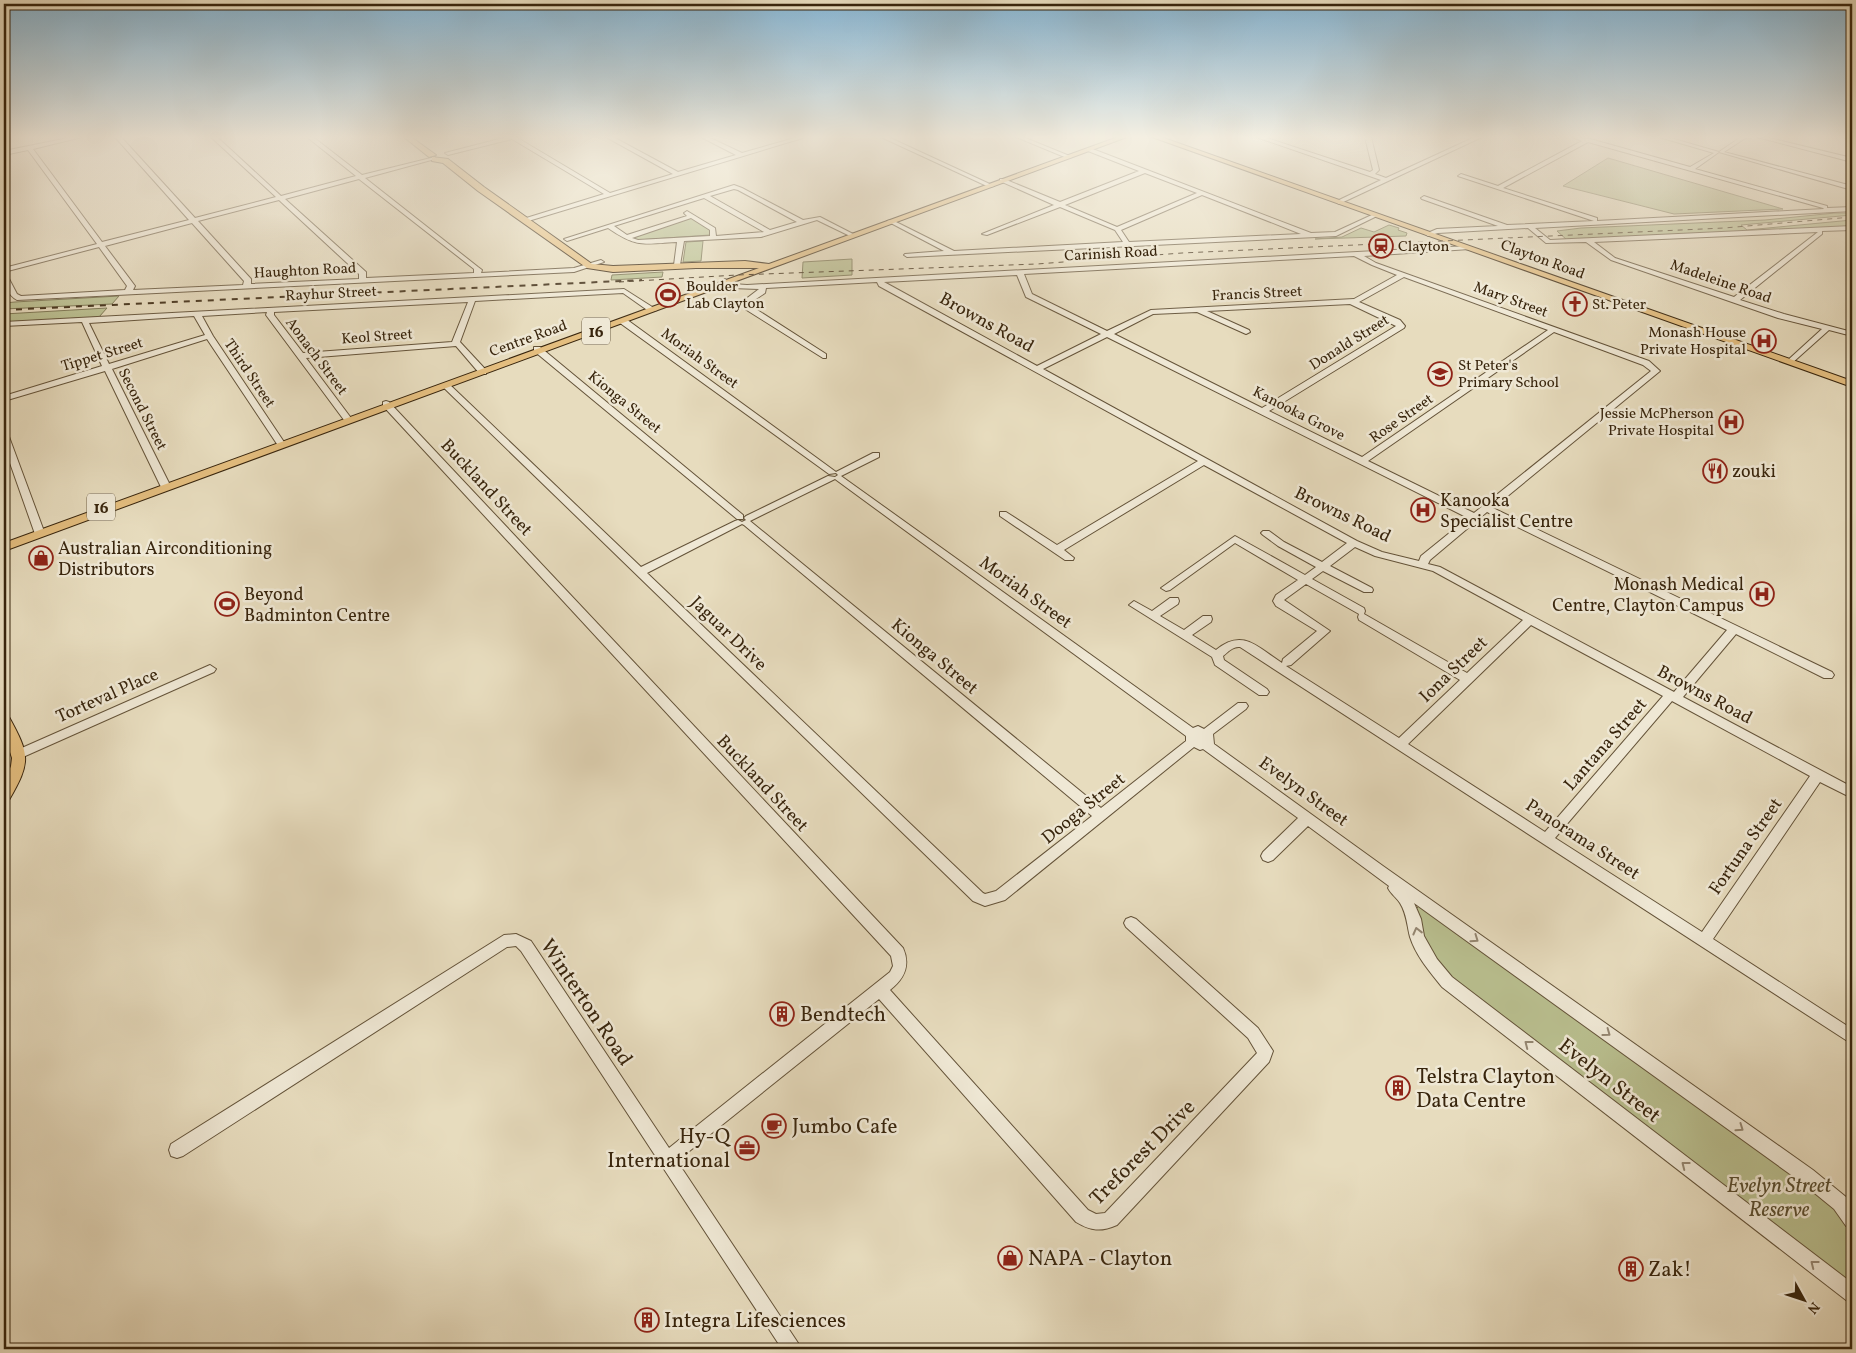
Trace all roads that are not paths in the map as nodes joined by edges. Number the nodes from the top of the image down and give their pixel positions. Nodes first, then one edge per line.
1 (68, 200) edge
2 (175, 200) edge
3 (272, 200) edge
4 (282, 200) edge
5 (390, 200) edge
6 (497, 200) edge
7 (509, 200) edge
8 (591, 200) edge
9 (692, 200) edge
10 (712, 200) edge
11 (762, 200) edge
12 (952, 200) edge
13 (1048, 200) edge
14 (1071, 200) edge
15 (1186, 200) edge
16 (1221, 200) edge
17 (1334, 200) edge
18 (1343, 200) edge
19 (1430, 200) edge
20 (1534, 200) edge
21 (1798, 200) edge
22 (1339, 202) junction
23 (1059, 205) junction
24 (674, 206) junction
25 (1852, 209) edge
26 (1832, 210) junction
27 (692, 216) junction
28 (1376, 216) junction
29 (534, 217) junction
30 (525, 220) junction
31 (194, 221) junction
32 (801, 222) junction
33 (892, 222) junction
34 (1599, 222) junction
35 (609, 226) junction
36 (1530, 227) junction
37 (1852, 228) edge
38 (1117, 229) junction
39 (1506, 229) junction
40 (554, 230) junction
41 (1458, 231) junction
42 (1790, 231) junction
43 (544, 233) junction
44 (770, 233) junction
45 (1820, 233) dead end
46 (986, 234) dead end
47 (1428, 234) junction
48 (852, 235) junction
49 (1309, 235) junction
50 (626, 238) junction
51 (567, 239) junction
52 (713, 239) junction
53 (681, 240) junction
54 (1445, 240) junction
55 (1588, 240) junction
56 (1809, 243) junction
57 (1126, 244) junction
58 (101, 245) junction
59 (1468, 248) junction
60 (953, 253) junction
61 (796, 254) junction
62 (1356, 254) junction
63 (907, 255) dead end
64 (601, 262) junction
65 (677, 265) junction
66 (748, 265) junction
67 (771, 265) junction
68 (590, 266) junction
69 (613, 269) junction
70 (4, 270) edge
71 (1019, 271) junction
72 (1404, 274) junction
73 (476, 275) junction
74 (4, 277) edge
75 (879, 279) junction
76 (362, 281) junction
77 (730, 282) junction
78 (753, 283) junction
79 (246, 287) junction
80 (128, 293) junction
81 (472, 300) junction
82 (1735, 300) junction
83 (1350, 301) junction
84 (271, 309) junction
85 (652, 309) junction
86 (1197, 310) junction
87 (197, 314) junction
88 (88, 319) junction
89 (1666, 319) junction
90 (623, 321) junction
91 (4, 324) edge
92 (1852, 324) edge
93 (1828, 327) junction
94 (1554, 329) junction
95 (1246, 332) dead end
96 (1848, 333) edge
97 (1108, 334) junction
98 (209, 336) junction
99 (456, 344) junction
100 (538, 350) junction
101 (300, 356) junction
102 (823, 356) dead end
103 (1791, 362) junction
104 (105, 368) junction
105 (1037, 369) junction
106 (482, 371) junction
107 (1852, 384) edge
108 (445, 386) junction
109 (1852, 390) edge
110 (4, 399) edge
111 (387, 405) junction
112 (1263, 412) junction
113 (347, 418) junction
114 (4, 434) edge
115 (281, 444) junction
116 (876, 456) dead end
117 (1204, 461) junction
118 (1362, 461) junction
119 (835, 475) junction
120 (165, 485) junction
121 (1486, 508) junction
122 (1003, 514) dead end
123 (1474, 517) junction
124 (744, 520) junction
125 (39, 532) junction
126 (1266, 533) dead end
127 (4, 542) edge
128 (1354, 543) junction
129 (4, 548) edge
130 (1056, 550) junction
131 (1069, 558) dead end
132 (1423, 564) junction
133 (1322, 566) junction
134 (640, 572) junction
135 (1304, 580) junction
136 (1166, 588) dead end
137 (1368, 590) dead end
138 (1174, 601) dead end
139 (1134, 604) dead end
140 (1152, 616) junction
141 (1207, 619) dead end
142 (1530, 620) junction
143 (1734, 629) junction
144 (1184, 635) junction
145 (1217, 655) junction
146 (1287, 662) dead end
147 (210, 669) dead end
148 (1828, 675) dead end
149 (1468, 679) junction
150 (1265, 691) dead end
151 (1673, 697) junction
152 (1242, 706) dead end
153 (4, 721) edge
154 (1193, 738) junction
155 (1206, 739) junction
156 (1400, 744) junction
157 (19, 754) junction
158 (1818, 775) junction
159 (1852, 793) edge
160 (4, 796) edge
161 (1101, 816) junction
162 (1307, 818) junction
163 (1547, 838) junction
164 (1268, 856) dead end
165 (1378, 870) junction
166 (992, 899) joint
167 (1131, 923) dead end
168 (1704, 940) junction
169 (880, 989) junction
170 (1852, 1037) edge
171 (176, 1150) dead end
172 (666, 1160) junction
173 (1852, 1220) edge
174 (1852, 1294) edge
175 (792, 1349) edge

1 - 58 street
2 - 31 street
3 - 31 street
4 - 76 street
5 - 73 street
6 - 30 main road
7 - 29 main road
8 - 29 street
9 - 24 street
10 - 44 street
11 - 32 street
12 - 33 main road, Centre Road / 16
13 - 23 street
14 - 23 street
15 - 38 street
16 - 49 street
17 - 22 main road, Clayton Road
18 - 22 street
19 - 39 street
20 - 34 street
21 - 26 street
22 - 28 main road, Clayton Road
23 - 38 street
23 - 46 street
24 - 27 street
24 - 35 street
25 - 26 street
26 - 34 street
27 - 50 street
27 - 52 street
28 - 47 main road, Clayton Road
28 - 49 street
29 - 30 street
29 - 40 main road
30 - 43 main road
31 - 58 street
31 - 79 street
32 - 44 street
32 - 48 street
33 - 48 main road, Centre Road / 16
33 - 60 street
33 - 67 main road, Centre Road / 16
34 - 36 street
35 - 50 street
35 - 51 street
36 - 39 street
36 - 55 street
37 - 42 street
38 - 57 street
39 - 41 street
40 - 43 main road
40 - 51 main road
41 - 47 street
41 - 54 street
42 - 55 street
42 - 56 street
43 - 68 main road
44 - 52 street
45 - 56 street
47 - 54 main road, Clayton Road
48 - 61 main road, Centre Road / 16
49 - 57 street
50 - 53 street
51 - 64 main road
52 - 53 street
53 - 65 street
54 - 59 main road, Clayton Road
55 - 82 street, Madeleine Road
56 - 82 street
57 - 60 street
58 - 70 street
58 - 80 street
59 - 62 street, Carinish Road
59 - 89 main road, Clayton Road
60 - 63 street
61 - 66 main road
61 - 67 main road, Centre Road / 16
62 - 71 street, Carinish Road
62 - 72 street, Mary Street
64 - 68 street, Haughton Road
64 - 69 main road
65 - 66 main road, Haughton Road
65 - 69 main road, Haughton Road
66 - 67 main road, Centre Road / 16
66 - 77 main road, Centre Road / 16
67 - 78 main road, Centre Road / 16
68 - 69 main road, Haughton Road
68 - 73 street, Haughton Road
71 - 75 street, Carinish Road
71 - 97 street, Kanooka Grove
72 - 83 street, Francis Street
72 - 94 street, Mary Street
73 - 76 street, Haughton Road
74 - 80 street, Haughton Road
75 - 78 street, Carinish Road
75 - 105 street, Browns Road
76 - 79 street, Haughton Road
77 - 78 main road, Centre Road / 16
77 - 78 street, Carinish Road
77 - 85 main road, Centre Road / 16
77 - 85 main road, Centre Road / 16
78 - 102 street
79 - 80 street, Haughton Road
81 - 84 street, Rayhur Street
81 - 85 street, Rayhur Street
81 - 99 street
82 - 93 street, Madeleine Road
83 - 86 street, Francis Street
83 - 112 street, Donald Street
84 - 87 street, Rayhur Street
84 - 101 street, Aonach Street
85 - 90 main road, Centre Road / 16
85 - 100 main road, Centre Road / 16
86 - 95 street
86 - 97 street, Francis Street
87 - 88 street, Rayhur Street
87 - 98 street, Third Street
88 - 91 street, Rayhur Street
88 - 104 street, Second Street
89 - 103 main road, Clayton Road
89 - 109 main road, Clayton Road
90 - 100 main road, Centre Road / 16
90 - 119 street, Moriah Street
92 - 96 street
93 - 96 street, Madeleine Road
93 - 103 street
94 - 118 street, Rose Street
94 - 121 street, Mary Street
97 - 105 street, Francis Street
97 - 112 street, Kanooka Grove
98 - 104 street, Tippet Street
98 - 115 street, Third Street
99 - 101 street, Keol Street
99 - 106 street
100 - 106 main road, Centre Road / 16
100 - 124 street, Kionga Street
101 - 113 street, Aonach Street
103 - 107 main road, Clayton Road
104 - 110 street, Tippet Street
104 - 120 street, Second Street
105 - 117 street, Browns Road
106 - 108 main road, Centre Road / 16
106 - 111 main road, Centre Road / 16
108 - 111 main road, Centre Road / 16
108 - 134 street, Jaguar Drive
111 - 113 main road, Centre Road / 16
111 - 115 main road, Centre Road / 16
111 - 169 street, Buckland Street
112 - 118 street, Kanooka Grove
113 - 115 main road, Centre Road / 16
114 - 125 street
115 - 120 main road, Centre Road / 16
116 - 119 street
117 - 128 street, Browns Road
117 - 130 street
118 - 123 street, Kanooka Grove
119 - 124 street
119 - 154 street, Moriah Street
120 - 125 main road, Centre Road / 16
121 - 123 street
121 - 143 street
122 - 130 street
123 - 132 street
124 - 134 street
124 - 161 street, Kionga Street
125 - 127 main road, Centre Road / 16
125 - 129 main road, Centre Road / 16
126 - 133 street
128 - 132 street, Browns Road
128 - 133 street
130 - 131 street
132 - 142 street, Browns Road
133 - 135 street
133 - 137 street
134 - 166 street, Jaguar Drive
135 - 136 street
135 - 146 street
135 - 149 street
138 - 140 street
139 - 140 street
140 - 144 street
141 - 144 street
142 - 149 street, Iona Street
142 - 151 street, Browns Road
143 - 148 street
143 - 151 street, Lantana Street
144 - 145 street
145 - 150 street
145 - 156 street, Panorama Street
147 - 157 street, Torteval Place
149 - 156 street, Iona Street
151 - 158 street, Browns Road
151 - 163 street, Lantana Street
152 - 155 street
153 - 157 main road
154 - 155 street
154 - 161 street, Dooga Street
155 - 162 street, Evelyn Street
156 - 163 street, Panorama Street
157 - 160 main road
158 - 159 street, Browns Road
158 - 168 street, Fortuna Street
161 - 166 street, Dooga Street
162 - 164 street
162 - 165 street, Evelyn Street
163 - 168 street, Panorama Street
165 -> 173 street, Evelyn Street
174 -> 165 street, Evelyn Street
167 - 169 street, Treforest Drive
168 - 170 street, Panorama Street
169 - 172 street, Buckland Street
171 - 172 street, Winterton Road
172 - 175 street, Winterton Road

